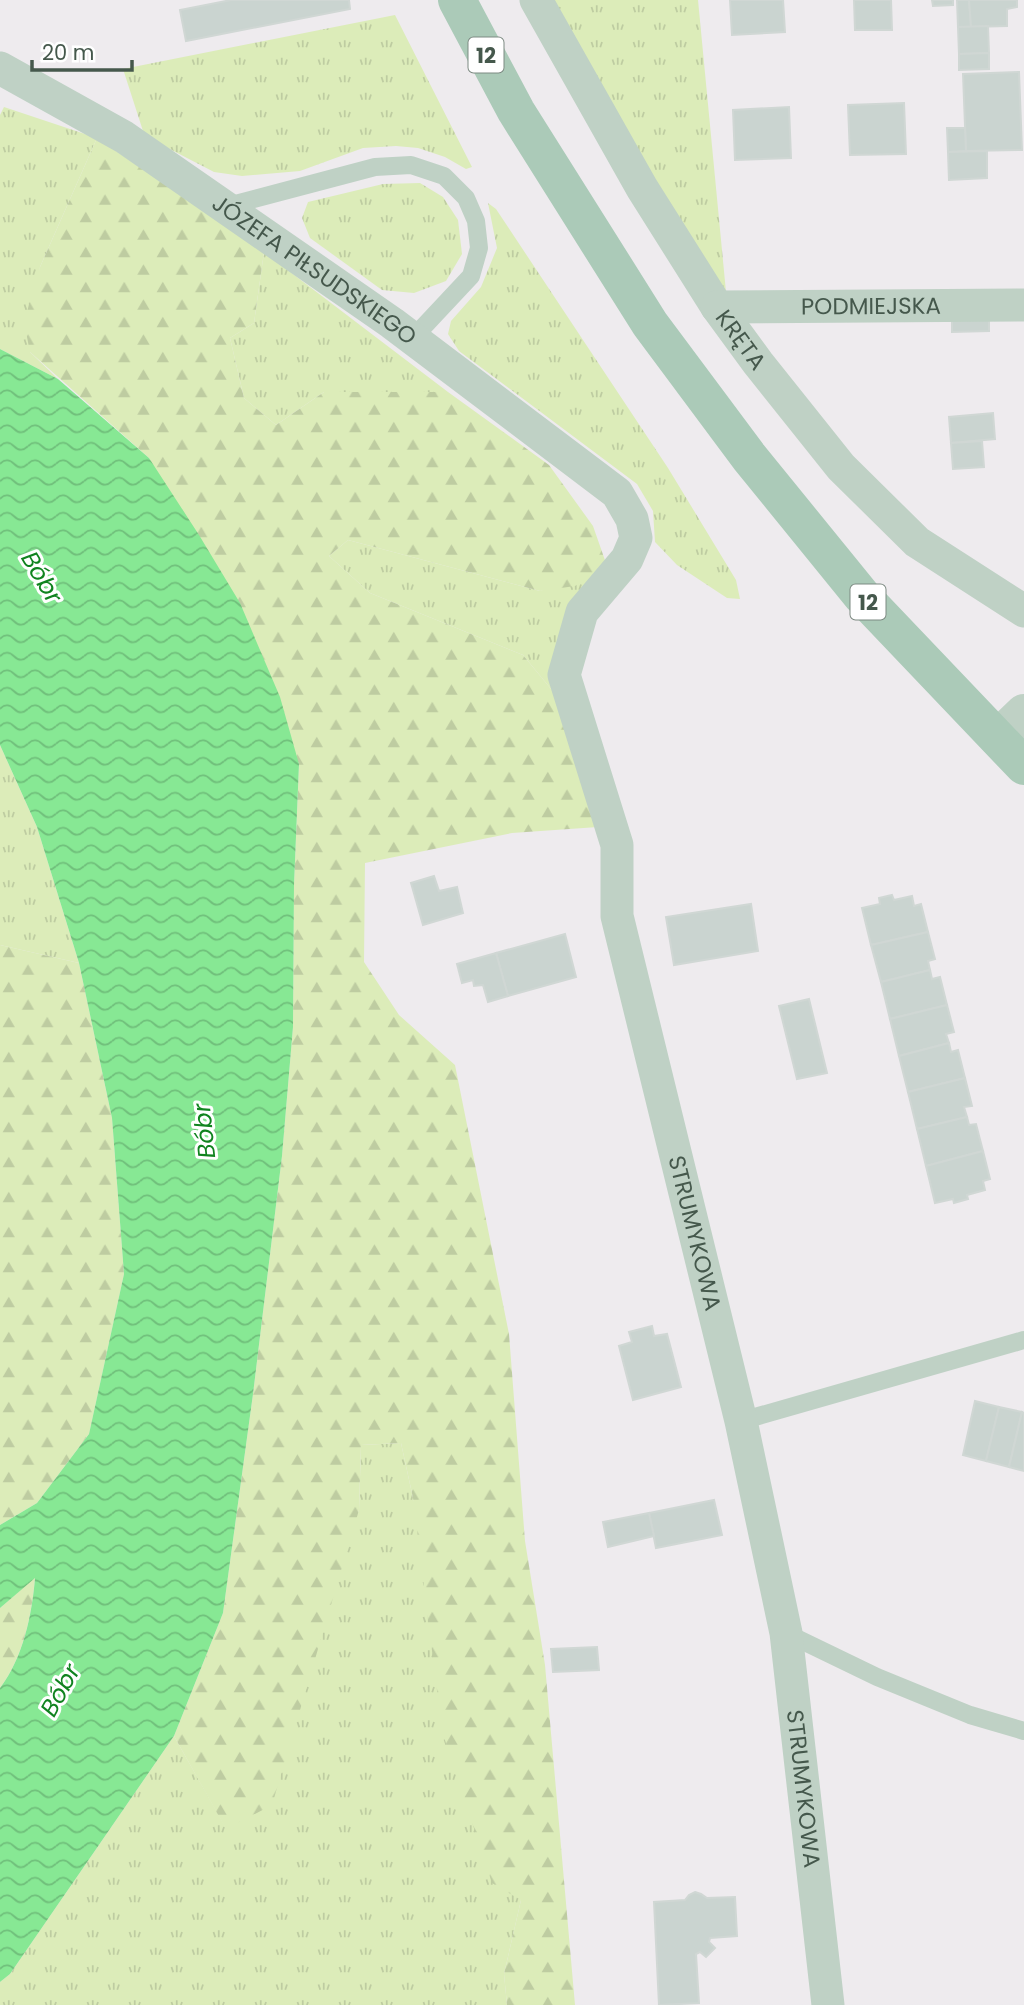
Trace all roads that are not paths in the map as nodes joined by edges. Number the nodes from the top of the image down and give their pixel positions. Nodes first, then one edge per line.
1 (457, 0) edge
2 (536, 0) edge
3 (0, 68) edge
4 (224, 206) junction
5 (1024, 305) edge
6 (717, 307) junction
7 (412, 339) junction
8 (617, 493) joint
9 (1024, 611) edge
10 (1011, 725) edge
11 (1024, 766) edge
12 (1024, 1340) edge
13 (741, 1421) junction
14 (786, 1633) junction
15 (1024, 1731) edge
16 (828, 2005) edge

1 - 10 main road, 12
2 - 6 street, KRĘTA
3 - 4 street, JÓZEFA PIŁSUDSKIEGO
4 - 7 street, JÓZEFA PIŁSUDSKIEGO
4 - 7 lane
5 - 6 street, PODMIEJSKA
6 - 9 street, KRĘTA
7 - 8 street, JÓZEFA PIŁSUDSKIEGO
8 - 13 street, STRUMYKOWA
10 - 11 main road, 12
12 - 13 lane
13 - 14 street, STRUMYKOWA
14 - 15 lane
14 - 16 street, STRUMYKOWA

